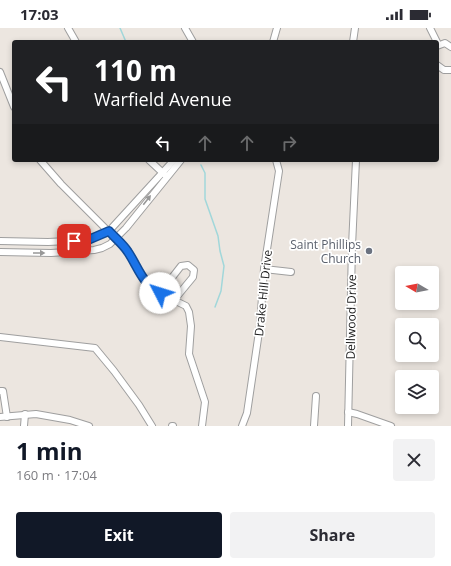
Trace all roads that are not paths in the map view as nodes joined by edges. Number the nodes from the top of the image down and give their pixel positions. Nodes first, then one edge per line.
1 (68, 28) edge
2 (185, 28) edge
3 (277, 28) edge
4 (355, 28) edge
5 (430, 28) edge
6 (75, 40) edge
7 (192, 40) edge
8 (274, 40) edge
9 (353, 40) edge
10 (435, 40) edge
11 (439, 44) edge
12 (451, 47) edge
13 (439, 66) edge
14 (451, 70) edge
15 (0, 72) edge
16 (12, 102) edge
17 (42, 162) edge
18 (151, 162) edge
19 (173, 162) edge
20 (179, 162) edge
21 (277, 162) edge
22 (356, 162) edge
23 (164, 174) junction
24 (109, 231) junction
25 (116, 238) junction
26 (0, 241) edge
27 (0, 252) edge
28 (264, 269) junction
29 (291, 272) dead end
30 (160, 293) junction
31 (174, 300) junction
32 (0, 337) edge
33 (0, 391) edge
34 (316, 396) dead end
35 (348, 412) junction
36 (25, 414) junction
37 (0, 417) edge
38 (7, 417) junction
39 (24, 426) edge
40 (89, 426) edge
41 (152, 426) edge
42 (202, 426) edge
43 (242, 426) edge
44 (314, 426) edge
45 (348, 426) edge
46 (391, 426) edge

1 - 6 street
2 - 7 street
3 - 8 street
4 - 9 street
5 - 10 street
11 - 12 street
13 - 14 street
15 - 16 street
17 - 24 street
18 - 23 street
19 - 23 street
20 - 23 street
21 - 28 street, Drake Hill Drive
22 - 35 street, Dellwood Drive
23 - 24 street
25 -> 23 street
24 - 25 street
24 - 26 street
27 -> 25 street
25 - 30 street
28 - 29 street
28 - 43 street, Drake Hill Drive
30 - 31 street
30 - 31 street
31 - 42 street
32 - 41 street
33 - 38 street
34 - 44 street
35 - 45 street, Dellwood Drive
35 - 46 street
36 - 38 street
36 - 39 street
36 - 40 street
37 - 38 street

